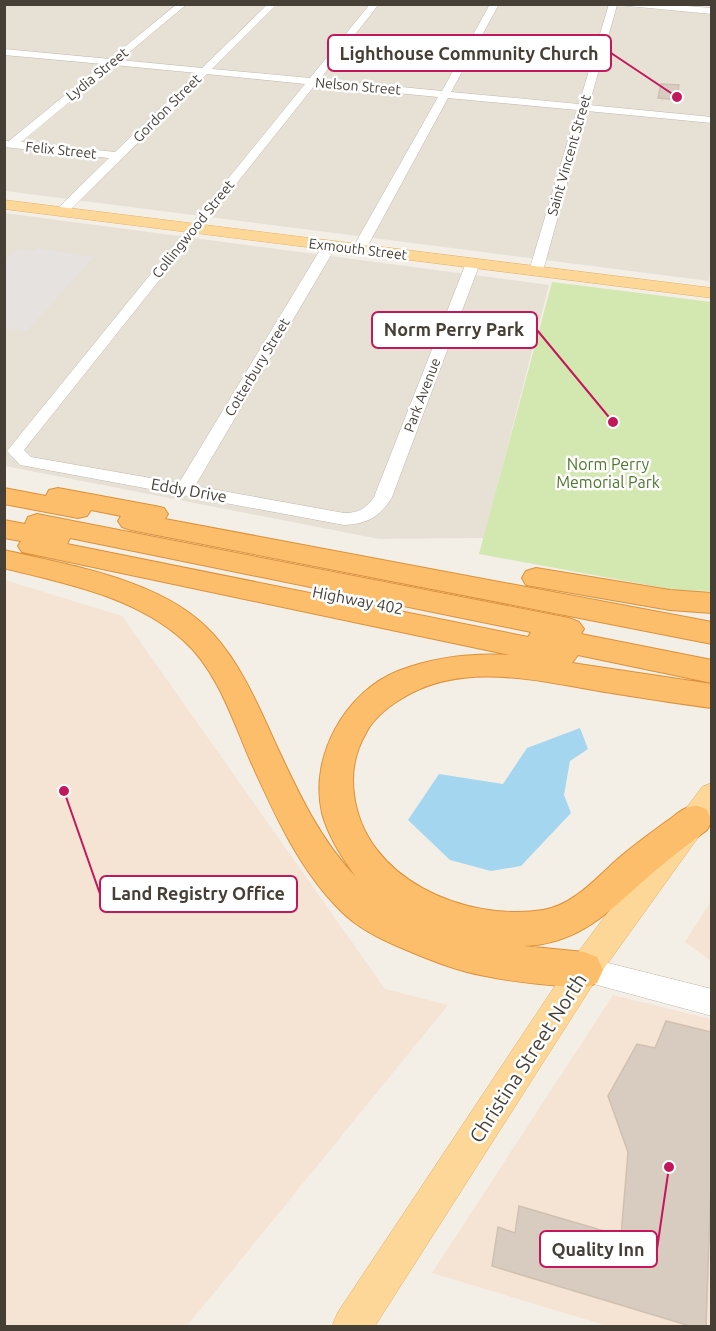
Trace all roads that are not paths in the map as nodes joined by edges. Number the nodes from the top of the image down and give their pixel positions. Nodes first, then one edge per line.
1 (183, 4) edge
2 (273, 4) edge
3 (375, 4) edge
4 (495, 4) edge
5 (613, 4) edge
6 (621, 4) edge
7 (711, 11) edge
8 (4, 52) edge
9 (16, 53) junction
10 (4, 61) edge
11 (111, 62) junction
12 (205, 71) junction
13 (312, 82) junction
14 (445, 94) junction
15 (583, 108) junction
16 (711, 120) edge
17 (8, 144) edge
18 (118, 156) junction
19 (4, 204) edge
20 (61, 212) junction
21 (193, 228) junction
22 (330, 245) junction
23 (359, 249) junction
24 (472, 263) junction
25 (536, 271) junction
26 (711, 293) edge
27 (17, 455) joint
28 (4, 486) edge
29 (184, 489) junction
30 (4, 496) edge
31 (4, 517) edge
32 (362, 519) joint
33 (4, 529) edge
34 (4, 541) edge
35 (4, 559) edge
36 (711, 603) edge
37 (711, 632) edge
38 (711, 657) edge
39 (711, 672) edge
40 (711, 685) edge
41 (711, 696) edge
42 (703, 807) edge
43 (584, 970) junction
44 (711, 1003) edge
45 (359, 1325) edge

1 - 11 street, Lydia Street
2 - 12 street, Gordon Street
3 - 13 street, Collingwood Street
4 - 14 street
5 - 15 street, Saint Vincent Street
6 - 7 street
8 - 9 street, Nelson Street
9 - 10 street
9 - 11 street, Nelson Street
11 - 12 street, Nelson Street
11 - 17 street, Lydia Street
12 - 13 street, Nelson Street
12 - 18 street, Gordon Street
13 - 14 street, Nelson Street
13 - 21 street, Collingwood Street
14 - 15 street, Nelson Street
14 - 23 street
15 - 16 street, Nelson Street
15 - 25 street, Saint Vincent Street
17 - 18 street, Felix Street
18 - 20 street, Gordon Street
19 - 20 main road, Exmouth Street
20 - 21 main road, Exmouth Street
21 - 22 main road, Exmouth Street
21 - 27 street, Collingwood Street
22 - 23 main road, Exmouth Street
22 - 29 street, Cotterbury Street
23 - 24 main road, Exmouth Street
24 - 25 main road, Exmouth Street
24 - 32 street, Park Avenue
25 - 26 main road, Exmouth Street
27 - 29 street, Eddy Drive
28 - 36 highway
29 - 32 street, Eddy Drive
30 - 37 highway
31 - 38 highway
33 - 39 highway, Highway 402
34 - 40 highway
35 - 43 highway
41 - 42 highway
42 - 43 main road, Christina Street North
43 - 44 street
43 - 45 main road, Christina Street North

